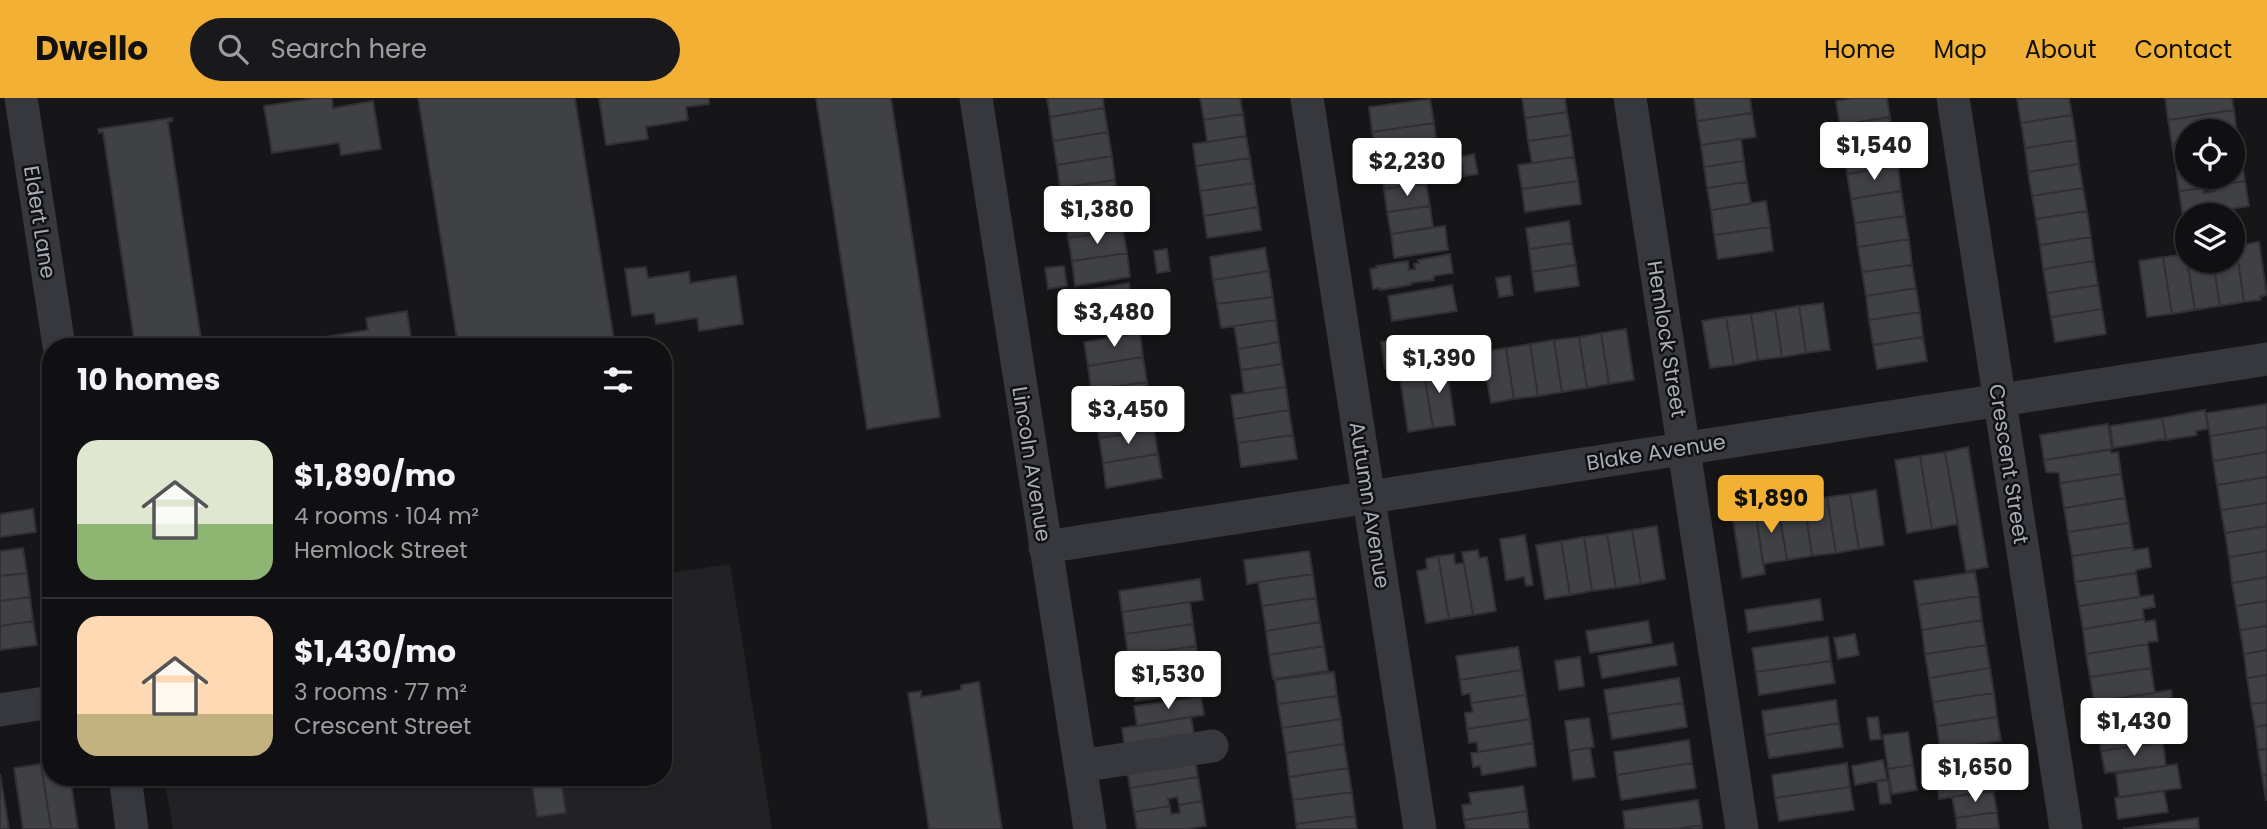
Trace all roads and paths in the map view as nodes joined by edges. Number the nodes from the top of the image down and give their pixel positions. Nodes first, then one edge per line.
1 (21, 98) edge
2 (976, 98) edge
3 (1307, 98) edge
4 (1630, 98) edge
5 (1953, 98) edge
6 (58, 338) edge
7 (2267, 359) edge
8 (2000, 401) junction
9 (1683, 448) junction
10 (1369, 496) junction
11 (1045, 547) junction
12 (42, 703) edge
13 (0, 710) edge
14 (1212, 746) dead end
15 (1080, 766) junction
16 (126, 786) edge
17 (132, 829) edge
18 (1090, 829) edge
19 (1420, 829) edge
20 (1742, 829) edge
21 (2066, 829) edge

1 - 6 street, Eldert Lane
2 - 11 street, Lincoln Avenue
3 - 10 street, Autumn Avenue
4 - 9 street, Hemlock Street
5 - 8 street, Crescent Street
7 - 8 street, Blake Avenue
8 - 9 street, Blake Avenue
8 - 21 street, Crescent Street
9 - 10 street, Blake Avenue
9 - 20 street, Hemlock Street
10 - 11 street, Blake Avenue
10 - 19 street, Autumn Avenue
11 - 15 street, Lincoln Avenue
12 - 13 street
14 - 15 street
15 - 18 street, Lincoln Avenue
16 - 17 street

